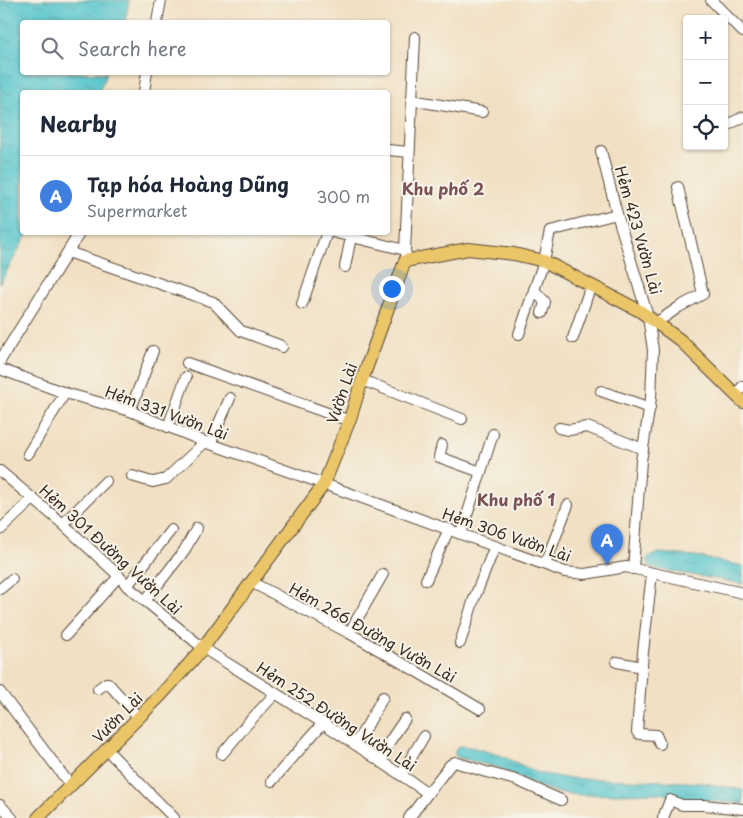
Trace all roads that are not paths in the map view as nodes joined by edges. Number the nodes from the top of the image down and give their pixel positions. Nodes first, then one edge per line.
1 (161, 0) edge
2 (711, 0) edge
3 (157, 20) edge
4 (743, 32) edge
5 (415, 37) dead end
6 (147, 75) edge
7 (144, 90) edge
8 (414, 100) junction
9 (482, 112) dead end
10 (743, 117) edge
11 (728, 125) edge
12 (390, 150) edge
13 (601, 151) dead end
14 (409, 152) junction
15 (678, 188) dead end
16 (617, 214) junction
17 (78, 235) edge
18 (326, 235) edge
19 (343, 235) edge
20 (351, 237) junction
21 (68, 252) junction
22 (406, 255) junction
23 (544, 261) junction
24 (345, 267) dead end
25 (591, 285) junction
26 (534, 290) junction
27 (302, 304) dead end
28 (542, 314) dead end
29 (652, 320) junction
30 (519, 334) dead end
31 (573, 338) dead end
32 (282, 347) dead end
33 (153, 351) dead end
34 (0, 361) edge
35 (187, 363) dead end
36 (0, 369) edge
37 (186, 378) dead end
38 (362, 380) junction
39 (601, 391) dead end
40 (66, 393) junction
41 (740, 394) edge
42 (230, 398) dead end
43 (650, 408) junction
44 (130, 411) junction
45 (462, 419) dead end
46 (350, 421) junction
47 (168, 427) junction
48 (559, 428) dead end
49 (493, 434) dead end
50 (207, 443) junction
51 (442, 445) dead end
52 (643, 450) junction
53 (28, 454) dead end
54 (0, 472) edge
55 (481, 472) junction
56 (132, 476) dead end
57 (106, 481) dead end
58 (324, 484) junction
59 (33, 499) junction
60 (568, 505) dead end
61 (64, 524) junction
62 (197, 528) dead end
63 (449, 529) junction
64 (0, 530) edge
65 (171, 530) dead end
66 (461, 534) junction
67 (495, 546) junction
68 (545, 564) junction
69 (633, 569) junction
70 (652, 573) junction
71 (383, 574) dead end
72 (119, 576) junction
73 (12, 579) dead end
74 (426, 580) dead end
75 (251, 582) junction
76 (127, 586) junction
77 (0, 589) edge
78 (743, 593) edge
79 (146, 601) junction
80 (349, 634) junction
81 (66, 635) dead end
82 (460, 642) dead end
83 (203, 648) junction
84 (617, 662) dead end
85 (642, 667) junction
86 (98, 689) dead end
87 (0, 692) edge
88 (275, 694) junction
89 (383, 697) dead end
90 (480, 709) dead end
91 (139, 718) junction
92 (405, 719) dead end
93 (323, 723) junction
94 (424, 736) dead end
95 (355, 744) junction
96 (660, 744) dead end
97 (107, 750) junction
98 (222, 754) dead end
99 (381, 762) junction
100 (401, 775) junction
101 (272, 781) dead end
102 (71, 786) junction
103 (428, 793) junction
104 (561, 800) dead end
105 (0, 805) edge
106 (743, 809) edge
107 (12, 818) edge
108 (38, 818) edge
109 (174, 818) edge
110 (409, 818) edge
111 (662, 818) edge

1 - 3 street
2 - 4 street
5 - 8 street
6 - 7 street
8 - 9 street
8 - 14 street
10 - 11 street
12 - 14 street
13 - 16 street, Hẻm 423 Vườn Lài
14 - 22 street
15 - 29 street
16 - 23 street
16 - 29 street, Hẻm 423 Vườn Lài
17 - 21 street
18 - 27 street
19 - 20 street
20 - 22 street
20 - 24 street
21 - 32 street
21 - 34 street
22 - 23 main road
22 - 38 main road, Vườn Lài
23 - 25 main road
23 - 26 street
25 - 29 main road
25 - 31 street
26 - 28 street
26 - 30 street
29 - 41 main road
29 - 43 street, Hẻm 423 Vườn Lài
33 - 44 street
35 - 46 street
36 - 40 street, Hẻm 331 Vườn Lài
37 - 47 street
38 - 45 street
38 - 46 main road, Vườn Lài
39 - 43 street
40 - 44 street, Hẻm 331 Vườn Lài
40 - 53 street
42 - 50 street
43 - 52 street, Hẻm 423 Vườn Lài
44 - 47 street, Hẻm 331 Vườn Lài
46 - 58 main road, Vườn Lài
47 - 50 street, Hẻm 331 Vườn Lài
48 - 52 street
49 - 55 street
50 - 56 street
50 - 58 street, Hẻm 331 Vườn Lài
51 - 55 street
52 - 69 street, Hẻm 423 Vườn Lài
54 - 59 street, Hẻm 301 Đường Vườn Lài
55 - 66 street
57 - 61 street
58 - 63 street, Hẻm 306 Vườn Lài
58 - 75 main road, Vườn Lài
59 - 61 street, Hẻm 301 Đường Vườn Lài
59 - 64 street
60 - 68 street
61 - 72 street, Hẻm 301 Đường Vườn Lài
62 - 79 street
63 - 66 street, Hẻm 306 Vườn Lài
63 - 74 street
65 - 76 street
66 - 67 street, Hẻm 306 Vườn Lài
67 - 68 street, Hẻm 306 Vườn Lài
67 - 82 street
68 - 69 street, Hẻm 306 Vườn Lài
69 - 70 street, Hẻm 306 Vườn Lài
70 - 78 street, Hẻm 306 Vườn Lài
70 - 85 street
71 - 80 street
72 - 76 street, Hẻm 301 Đường Vườn Lài
72 - 81 street
73 - 77 street
75 - 80 street, Hẻm 266 Đường Vườn Lài
75 - 83 main road, Vườn Lài
76 - 79 street, Hẻm 301 Đường Vườn Lài
79 - 83 street, Hẻm 301 Đường Vườn Lài
80 - 90 street, Hẻm 266 Đường Vườn Lài
83 - 88 street, Hẻm 252 Đường Vườn Lài
83 - 91 main road, Vườn Lài
84 - 85 street
85 - 96 street
86 - 91 street
87 - 102 street
88 - 93 street, Hẻm 252 Đường Vườn Lài
88 - 98 street
89 - 95 street
91 - 97 main road, Vườn Lài
92 - 99 street
93 - 95 street, Hẻm 252 Đường Vườn Lài
93 - 101 street
94 - 100 street
95 - 99 street, Hẻm 252 Đường Vườn Lài
97 - 102 main road, Vườn Lài
97 - 109 street
99 - 100 street, Hẻm 252 Đường Vườn Lài
100 - 103 street, Hẻm 252 Đường Vườn Lài
102 - 108 main road, Vườn Lài
103 - 104 street
103 - 110 street
105 - 107 street
106 - 111 street

